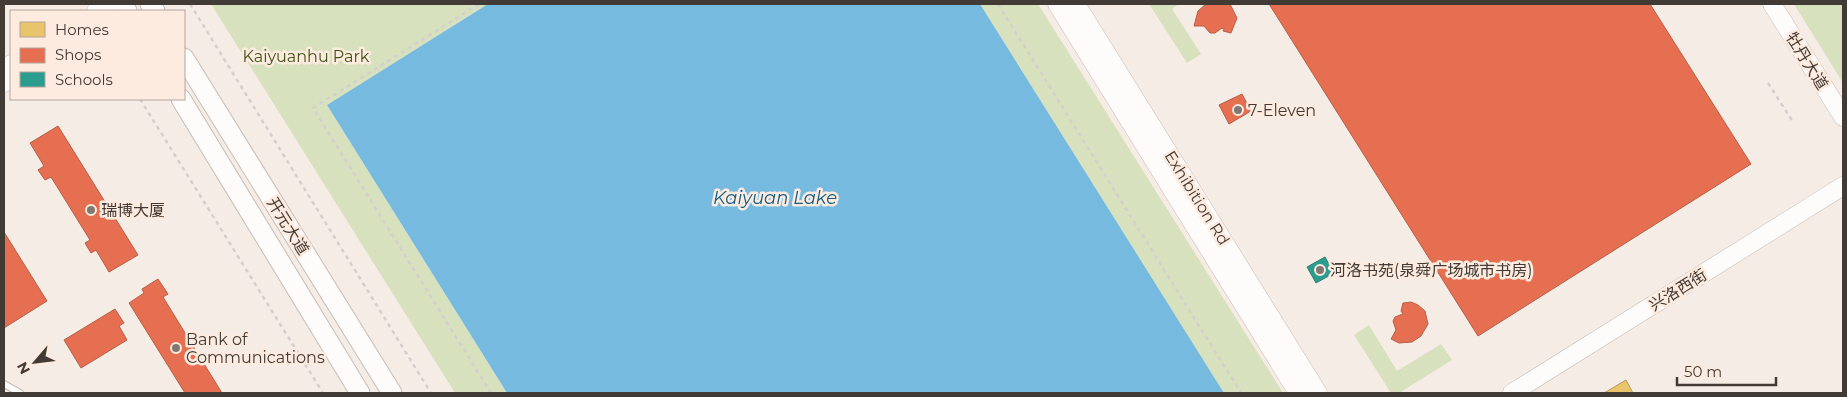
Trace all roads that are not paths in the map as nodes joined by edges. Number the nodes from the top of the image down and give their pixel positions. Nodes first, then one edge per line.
1 (1057, 4) edge
2 (1076, 4) edge
3 (1772, 4) edge
4 (122, 7) edge
5 (102, 10) edge
6 (185, 60) edge
7 (182, 100) edge
8 (1843, 118) edge
9 (1843, 186) edge
10 (1843, 199) edge
11 (4, 384) edge
12 (20, 393) edge
13 (360, 393) edge
14 (392, 393) edge
15 (1298, 393) edge
16 (1318, 393) edge
17 (1512, 393) edge
18 (1533, 393) edge

1 - 15 street, Exhibition Rd
2 - 16 street, Exhibition Rd
3 - 8 street, 牡丹大道
4 - 5 street
6 - 14 main road, 开元大道
7 - 13 main road, 开元大道
9 - 17 street, 兴洛西街
10 - 18 street, 兴洛西街
11 - 12 lane

